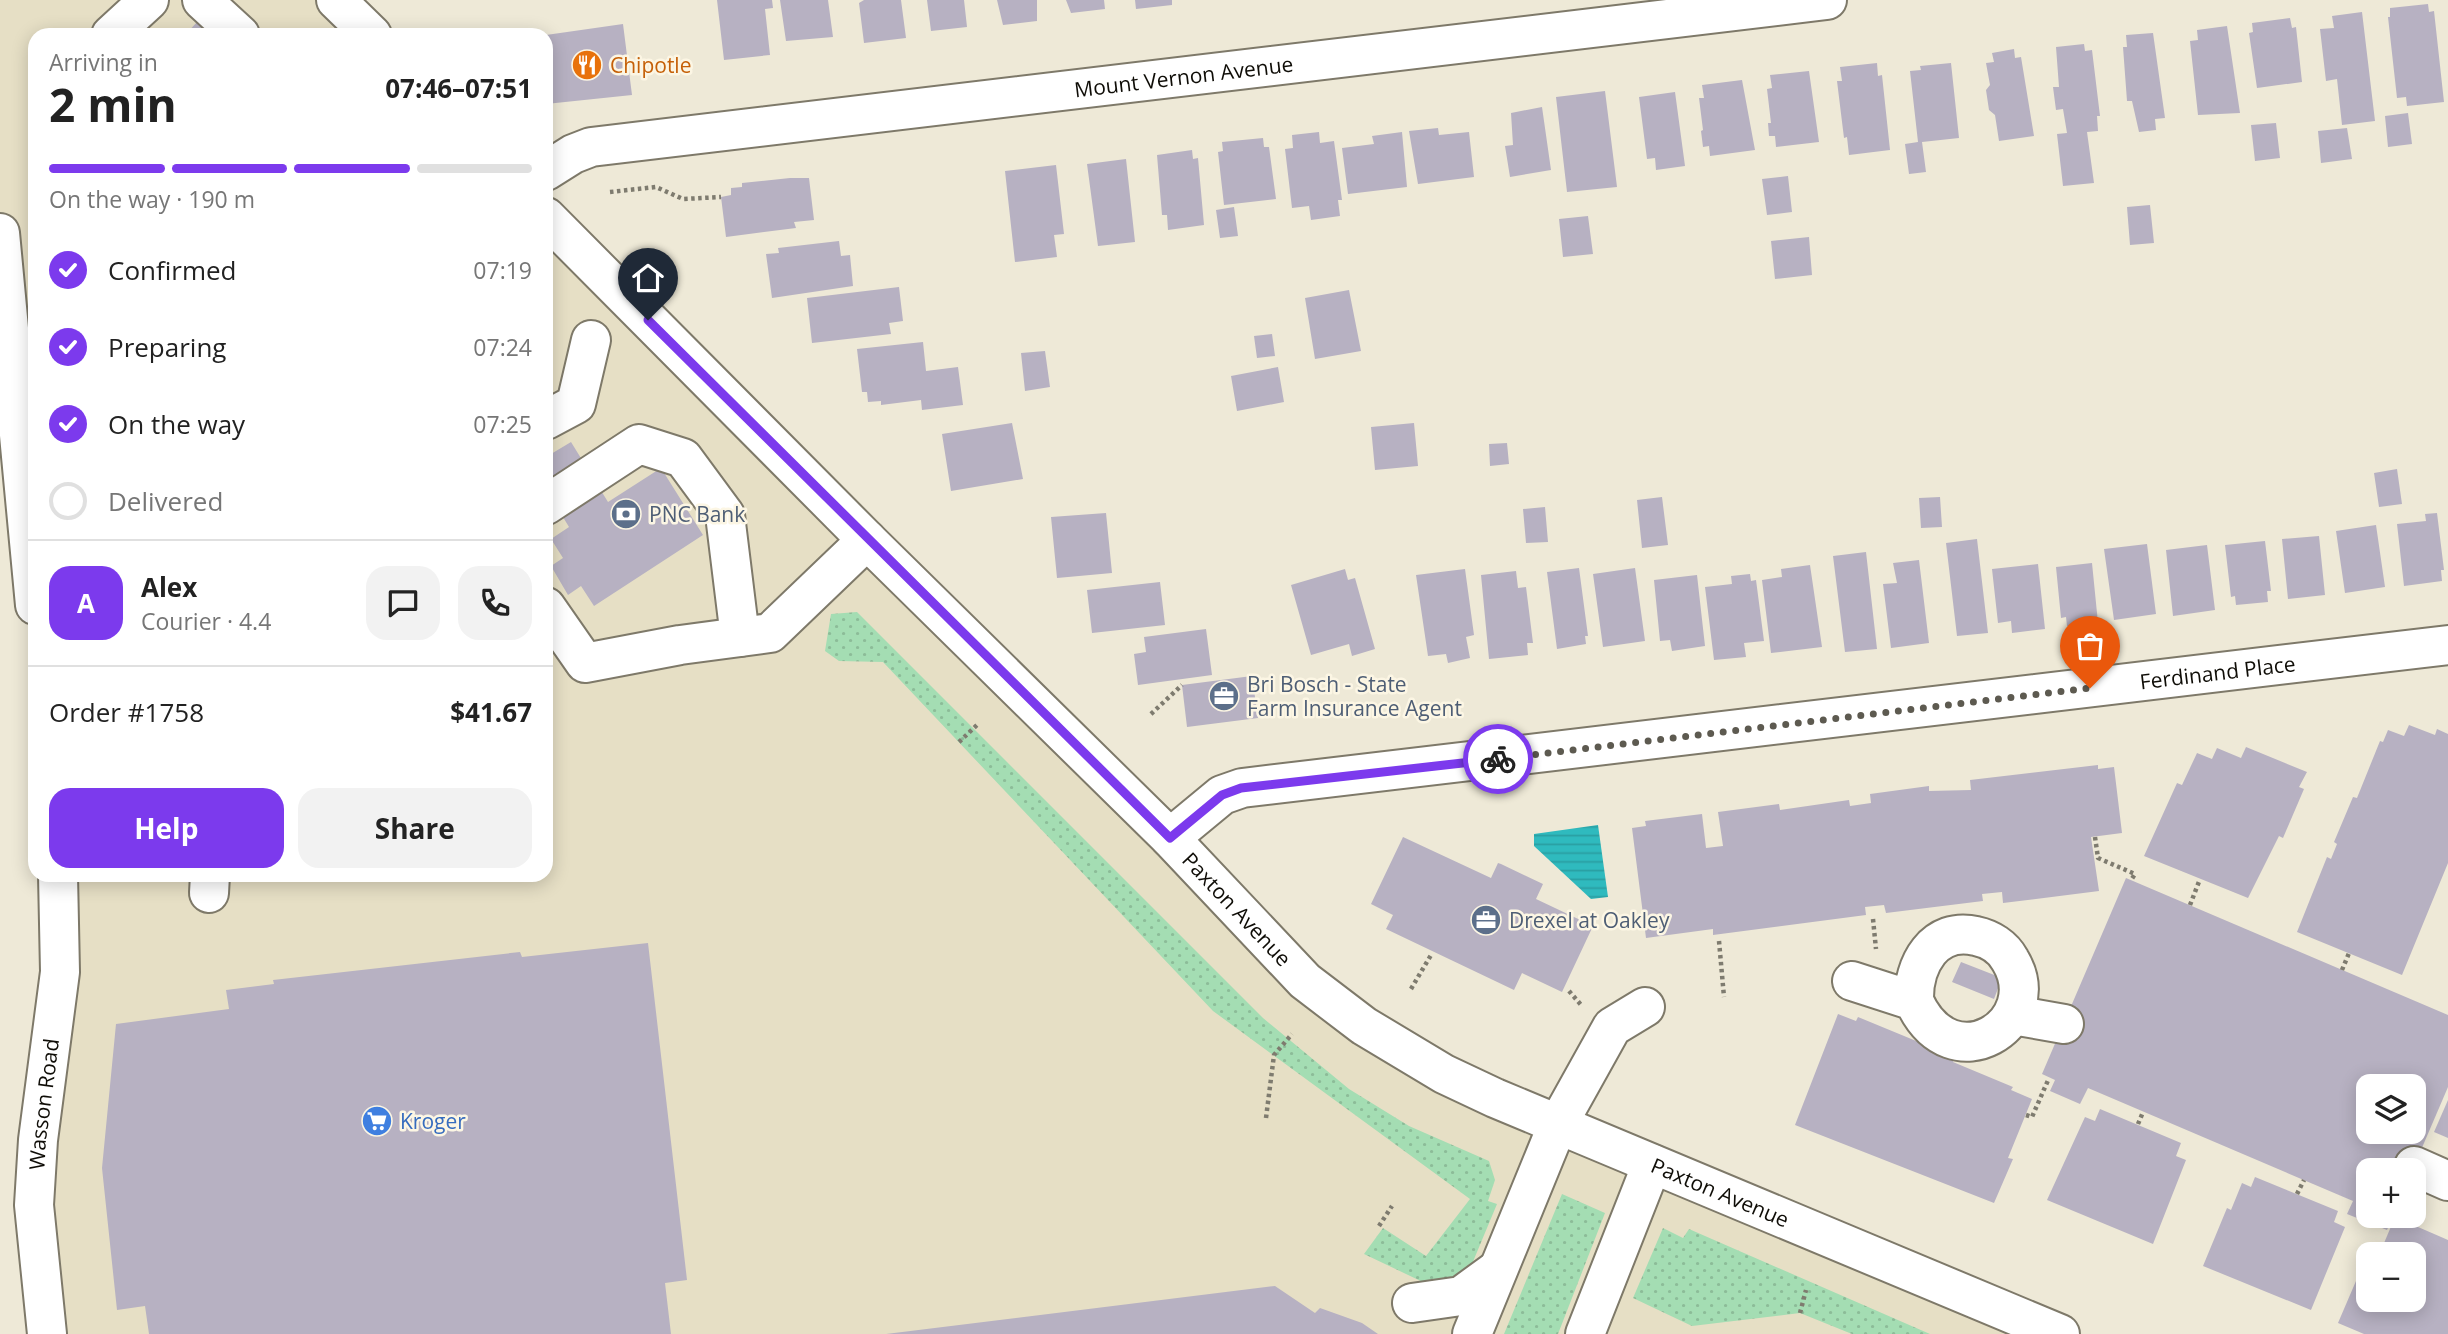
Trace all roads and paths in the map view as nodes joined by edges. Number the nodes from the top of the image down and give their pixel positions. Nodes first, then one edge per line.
1 (202, 0) edge
2 (337, 0) edge
3 (1827, 0) edge
4 (1764, 4) edge
5 (232, 28) edge
6 (365, 28) edge
7 (553, 166) edge
8 (610, 192) dead end
9 (721, 197) dead end
10 (553, 224) edge
11 (0, 233) edge
12 (591, 340) dead end
13 (24, 374) edge
14 (553, 416) edge
15 (28, 458) edge
16 (553, 500) edge
17 (867, 540) junction
18 (553, 617) edge
19 (740, 637) junction
20 (2448, 645) edge
21 (1182, 685) dead end
22 (1151, 714) dead end
23 (977, 725) dead end
24 (959, 742) dead end
25 (2095, 837) dead end
26 (1170, 838) junction
27 (2200, 879) dead end
28 (2131, 880) dead end
29 (58, 882) edge
30 (2190, 905) dead end
31 (1873, 919) dead end
32 (1719, 941) dead end
33 (1876, 952) dead end
34 (2349, 953) dead end
35 (1431, 955) dead end
36 (2342, 970) dead end
37 (1852, 981) dead end
38 (1411, 989) dead end
39 (1724, 997) dead end
40 (1913, 1001) junction
41 (1645, 1007) dead end
42 (2013, 1014) junction
43 (2064, 1024) dead end
44 (1292, 1034) dead end
45 (2049, 1078) dead end
46 (2143, 1112) dead end
47 (2026, 1115) dead end
48 (1266, 1118) dead end
49 (1559, 1124) junction
50 (2138, 1124) dead end
51 (1652, 1164) junction
52 (2304, 1180) dead end
53 (2297, 1194) dead end
54 (1392, 1206) dead end
55 (1380, 1226) dead end
56 (1499, 1269) junction
57 (1806, 1290) dead end
58 (1412, 1303) dead end
59 (1800, 1313) dead end
60 (1988, 1319) edge
61 (47, 1334) edge
62 (1472, 1334) edge
63 (1586, 1334) edge
64 (2060, 1334) edge

1 - 5 street
2 - 6 street
3 - 4 street, Mount Vernon Avenue
4 - 7 street, Mount Vernon Avenue
8 - 9 path
10 - 17 street, Paxton Avenue
11 - 13 street
12 - 14 street
13 - 15 street
16 - 19 street
17 - 19 street
17 - 26 street, Paxton Avenue
18 - 19 street
20 - 26 street, Ferdinand Place
21 - 22 path
23 - 24 path
25 - 28 path
26 - 49 street, Paxton Avenue
27 - 30 path
29 - 61 street, Wasson Road
31 - 33 path
32 - 39 path
34 - 36 path
35 - 38 path
37 - 40 street
40 - 42 street
40 - 42 street
41 - 49 street
42 - 43 street
44 - 48 path
45 - 47 path
46 - 50 path
49 - 51 street, Paxton Avenue
49 - 56 street
51 - 60 street, Paxton Avenue
51 - 63 street
52 - 53 path
54 - 55 path
56 - 58 street
56 - 62 street
57 - 59 path
60 - 64 street, Paxton Avenue

